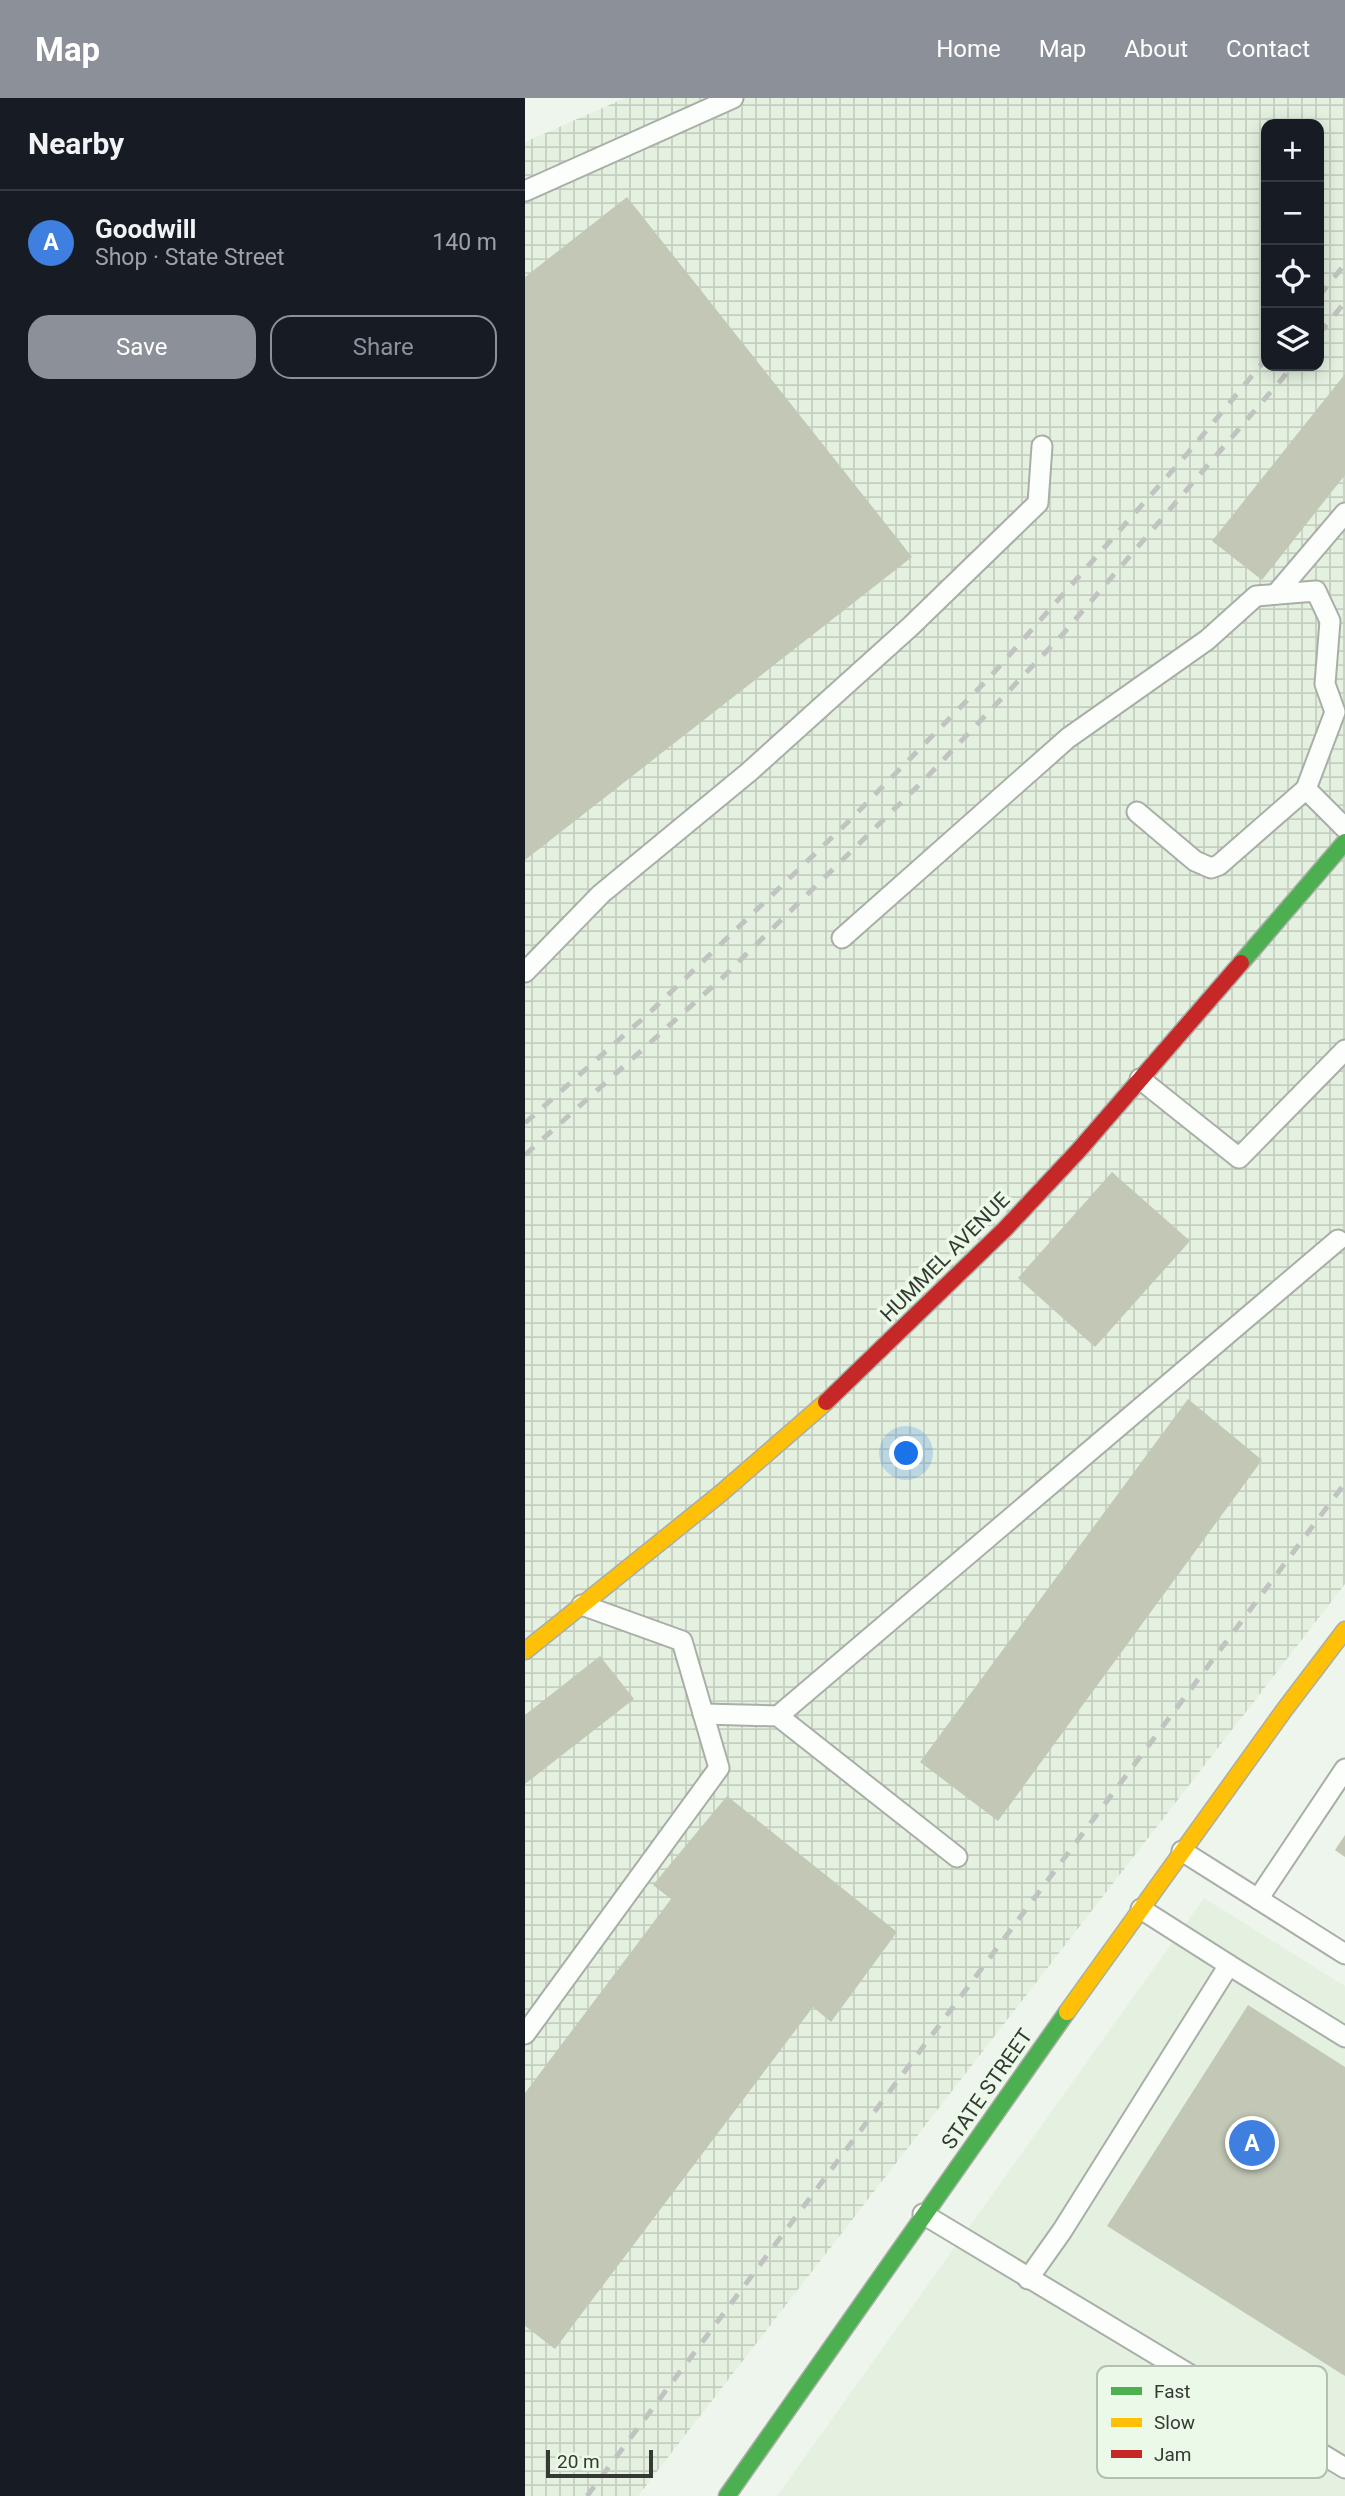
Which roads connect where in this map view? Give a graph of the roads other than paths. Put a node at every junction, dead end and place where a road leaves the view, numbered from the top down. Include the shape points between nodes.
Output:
1 (733, 98) edge
2 (525, 191) edge
3 (1042, 446) dead end
4 (1345, 513) edge
5 (1276, 594) junction
6 (1337, 621) edge
7 (1305, 789) junction
8 (1137, 812) dead end
9 (1345, 828) edge
10 (1345, 842) edge
11 (842, 938) dead end
12 (525, 972) edge
13 (1345, 1050) edge
14 (1140, 1079) junction
15 (1338, 1240) dead end
16 (582, 1605) junction
17 (1345, 1630) edge
18 (525, 1651) edge
19 (703, 1714) junction
20 (778, 1716) junction
21 (1345, 1769) edge
22 (1182, 1851) junction
23 (957, 1857) dead end
24 (1258, 1899) junction
25 (1142, 1909) junction
26 (1345, 1954) edge
27 (1229, 1965) junction
28 (525, 2034) edge
29 (1345, 2036) edge
30 (923, 2214) junction
31 (1028, 2279) junction
32 (1178, 2366) edge
33 (1327, 2457) edge
34 (1345, 2468) edge
35 (727, 2496) edge

1 - 2 lane
3 - 12 lane via 1038,503 911,626 749,772 601,894
4 - 5 lane
5 - 6 lane via 1316,591
5 - 11 lane via 1256,596 1207,640 1068,738
6 - 7 lane via 1325,684 1335,712
7 - 8 lane via 1219,866 1211,868 1195,861
7 - 9 lane
10 - 14 main road, HUMMEL AVENUE
13 - 14 lane via 1239,1158
14 - 16 main road, HUMMEL AVENUE via 1006,1229 821,1407
15 - 20 lane
16 - 18 main road, HUMMEL AVENUE
16 - 19 lane via 682,1641
17 - 22 main road, STATE STREET
19 - 20 lane
19 - 28 lane via 719,1768
20 - 23 lane
21 - 24 lane
22 - 24 lane
22 - 25 main road, STATE STREET
24 - 26 lane
25 - 27 lane
25 - 30 main road, STATE STREET
27 - 29 lane
27 - 31 lane
30 - 31 lane
30 - 35 main road, STATE STREET
31 - 32 lane
33 - 34 lane

